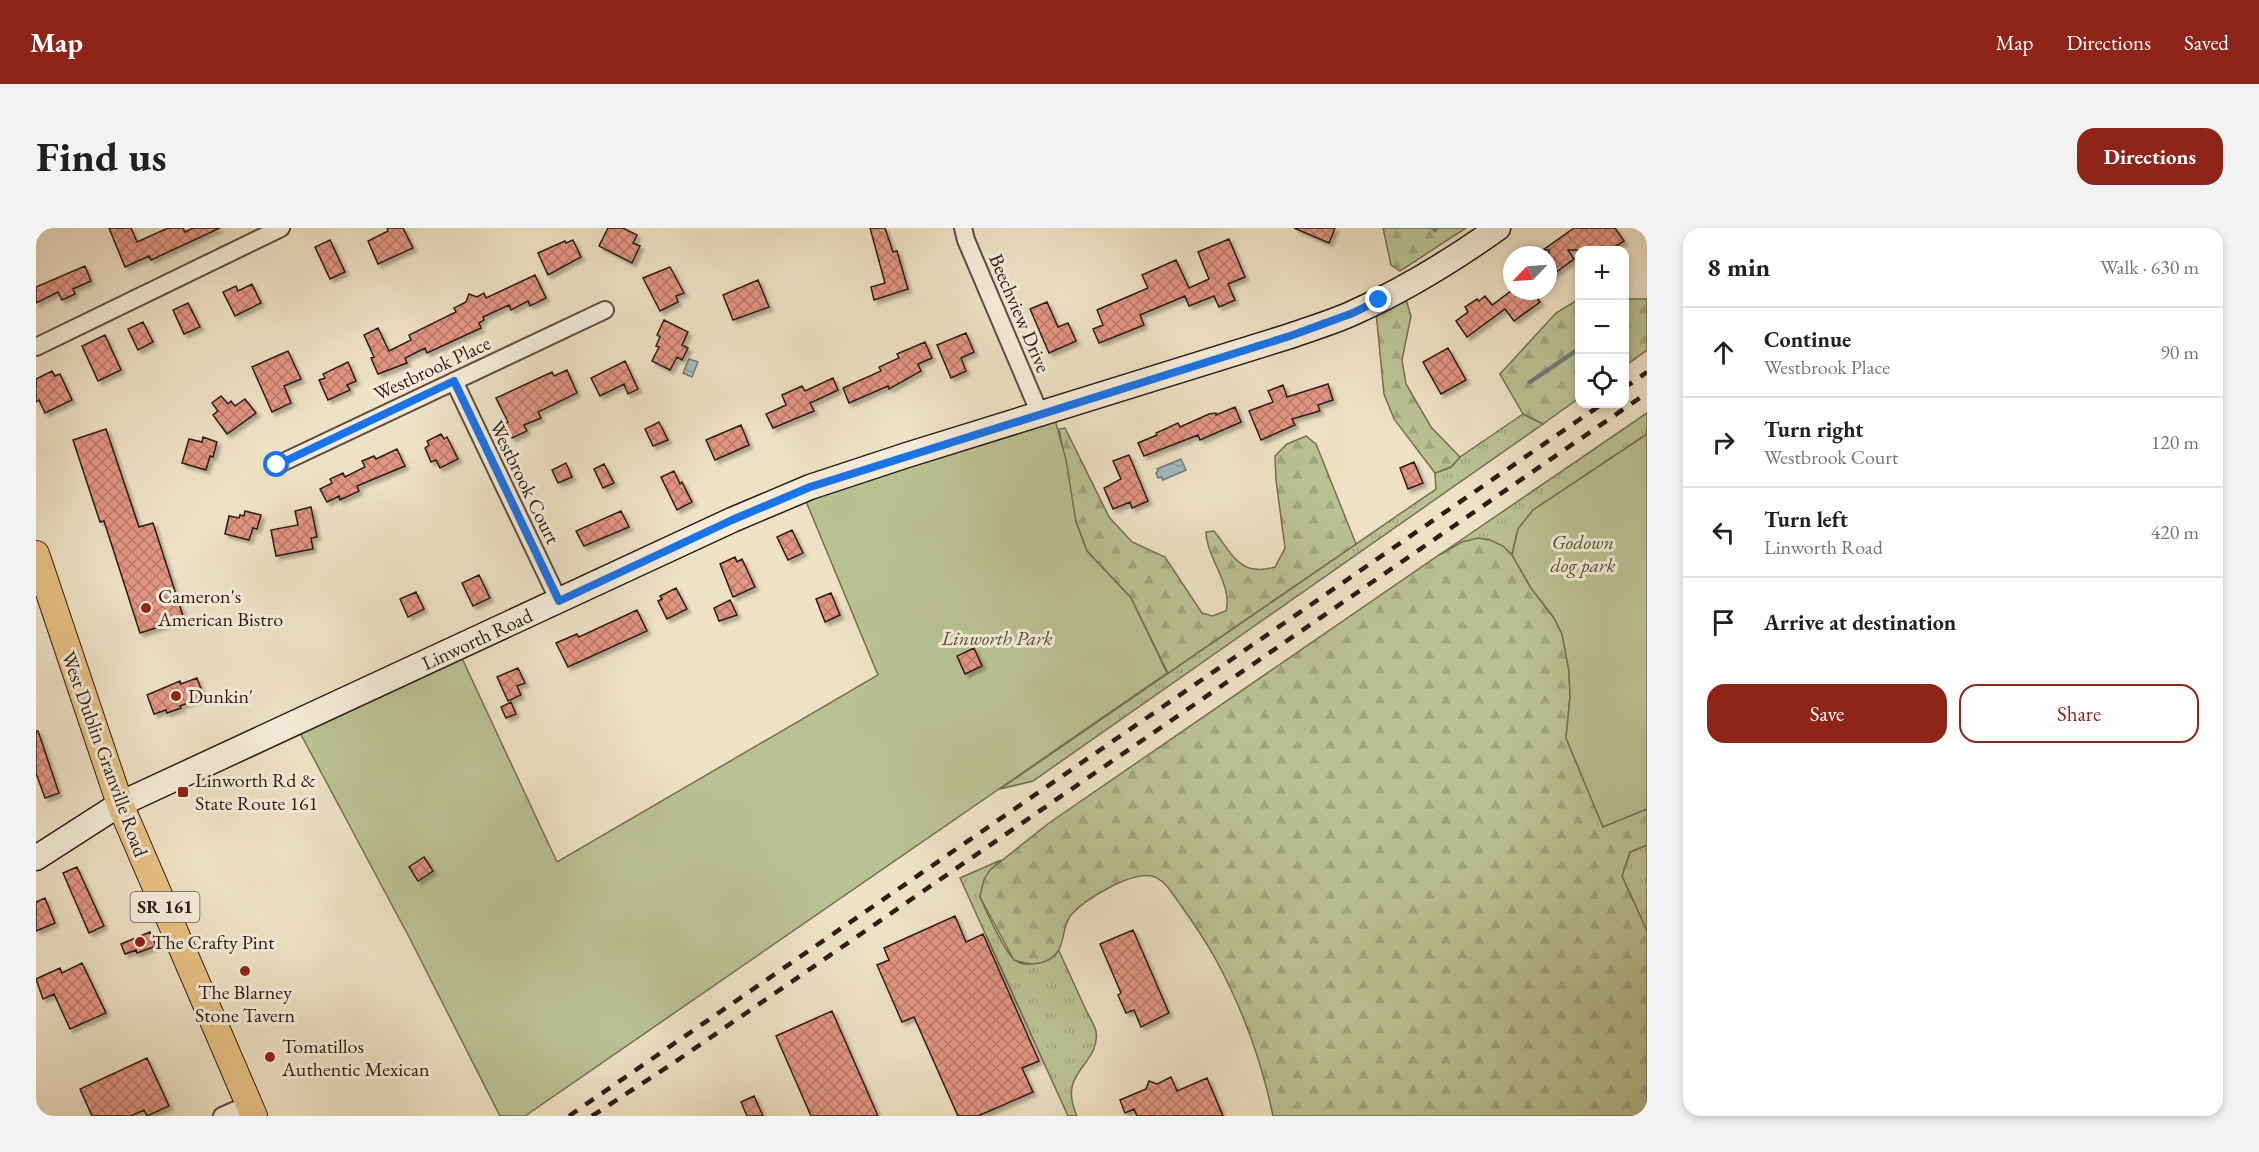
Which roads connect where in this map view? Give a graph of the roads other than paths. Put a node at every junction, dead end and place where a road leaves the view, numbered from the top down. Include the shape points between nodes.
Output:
1 (281, 228) edge
2 (963, 228) edge
3 (1498, 228) edge
4 (605, 310) dead end
5 (36, 347) edge
6 (454, 381) junction
7 (1040, 414) junction
8 (277, 465) dead end
9 (36, 554) edge
10 (559, 601) junction
11 (120, 804) junction
12 (36, 858) edge
13 (251, 1110) edge
14 (222, 1116) edge

1 - 5 street
2 - 7 street, Beechview Drive
3 - 7 main road, Linworth Road via 1459,255 1353,313
4 - 6 street, Westbrook Place
6 - 8 street, Westbrook Place
6 - 10 street, Westbrook Court
7 - 10 main road, Linworth Road via 801,490
9 - 11 main road, West Dublin Granville Road / SR 161
10 - 11 main road, Linworth Road
11 - 12 main road, Linworth Road
11 - 13 main road, West Dublin Granville Road / SR 161
13 - 14 street

